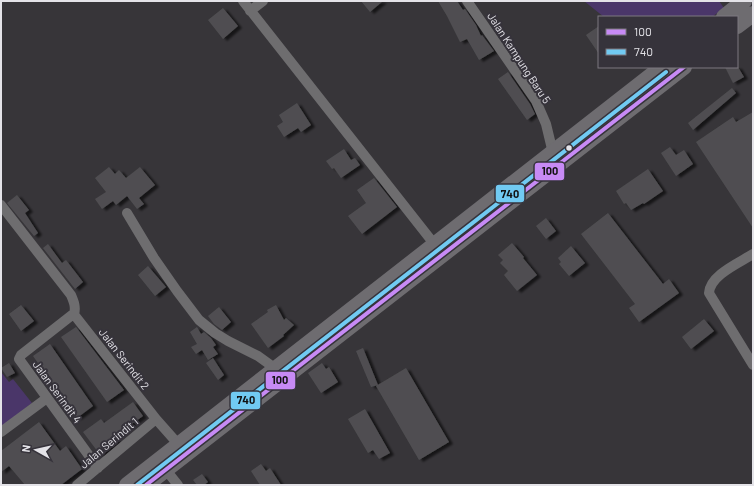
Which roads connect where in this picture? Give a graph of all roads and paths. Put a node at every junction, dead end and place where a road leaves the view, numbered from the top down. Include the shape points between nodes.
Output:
1 (243, 1) edge
2 (263, 1) edge
3 (467, 1) edge
4 (744, 1) edge
5 (250, 11) junction
6 (753, 14) edge
7 (725, 16) edge
8 (738, 25) edge
9 (661, 68) edge
10 (683, 68) edge
11 (553, 153) junction
12 (1, 205) edge
13 (127, 213) dead end
14 (436, 245) junction
15 (753, 254) edge
16 (74, 315) junction
17 (753, 365) edge
18 (276, 369) junction
19 (47, 398) junction
20 (156, 419) junction
21 (1, 432) edge
22 (178, 445) junction
23 (98, 468) junction
24 (166, 470) junction
25 (77, 485) edge
26 (127, 485) edge
27 (146, 485) edge
28 (178, 485) edge

1 - 5 street
2 - 5 street
3 - 11 street, Jalan Kampung Baru 5 via 536,101 546,124
4 - 7 highway
5 - 14 street
6 - 8 highway
9 - 11 highway
10 - 24 highway
11 - 14 highway
12 - 16 street via 71,295 74,301
13 - 18 street via 176,291 199,320 228,341 258,356
14 - 18 highway
15 - 17 street via 718,276 710,285 709,293
16 - 19 street, Jalan Serindit 4 via 69,316 19,359
16 - 20 street, Jalan Serindit 2
18 - 22 highway
19 - 21 street
19 - 23 street, Jalan Serindit 4
20 - 22 street, Jalan Serindit 2
20 - 23 street, Jalan Serindit 1
22 - 26 highway
23 - 25 street, Jalan Serindit 1
24 - 27 highway
24 - 28 street

